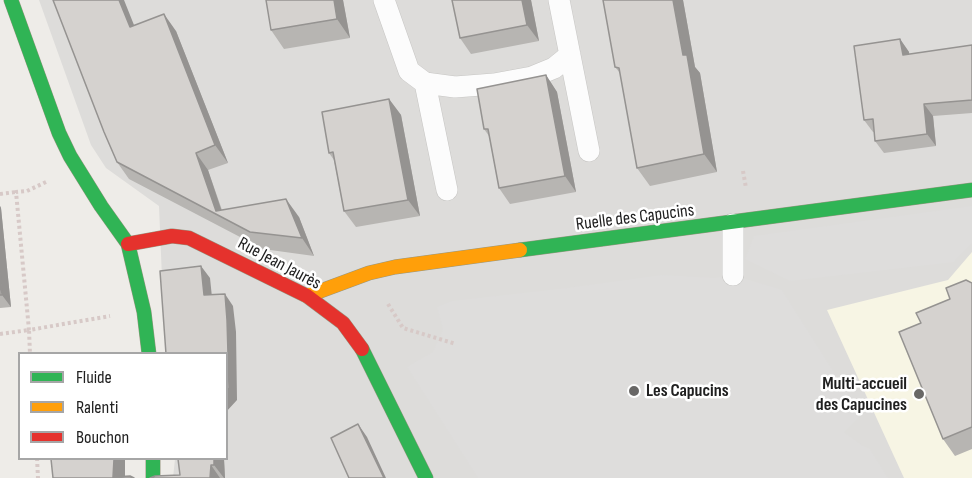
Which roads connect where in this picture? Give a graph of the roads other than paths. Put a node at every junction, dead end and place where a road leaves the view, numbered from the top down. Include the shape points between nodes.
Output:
1 (11, 0) edge
2 (384, 0) edge
3 (559, 0) edge
4 (570, 55) junction
5 (425, 83) junction
6 (589, 151) dead end
7 (447, 190) dead end
8 (972, 190) edge
9 (733, 224) junction
10 (128, 244) junction
11 (733, 275) dead end
12 (307, 296) junction
13 (149, 352) edge
14 (153, 460) edge
15 (153, 478) edge
16 (426, 478) edge

1 - 10 street via 70,156
2 - 5 lane via 409,71
3 - 4 lane
4 - 5 lane via 554,68 532,77 455,87
4 - 6 lane
5 - 7 lane
8 - 9 street, Ruelle des Capucins
9 - 11 lane
9 - 12 street, Ruelle des Capucins via 395,267
10 - 12 street, Rue Jean Jaurès via 172,236 189,238
10 - 13 street
12 - 16 street, Rue Jean Jaurès via 343,323 362,347
14 - 15 street

